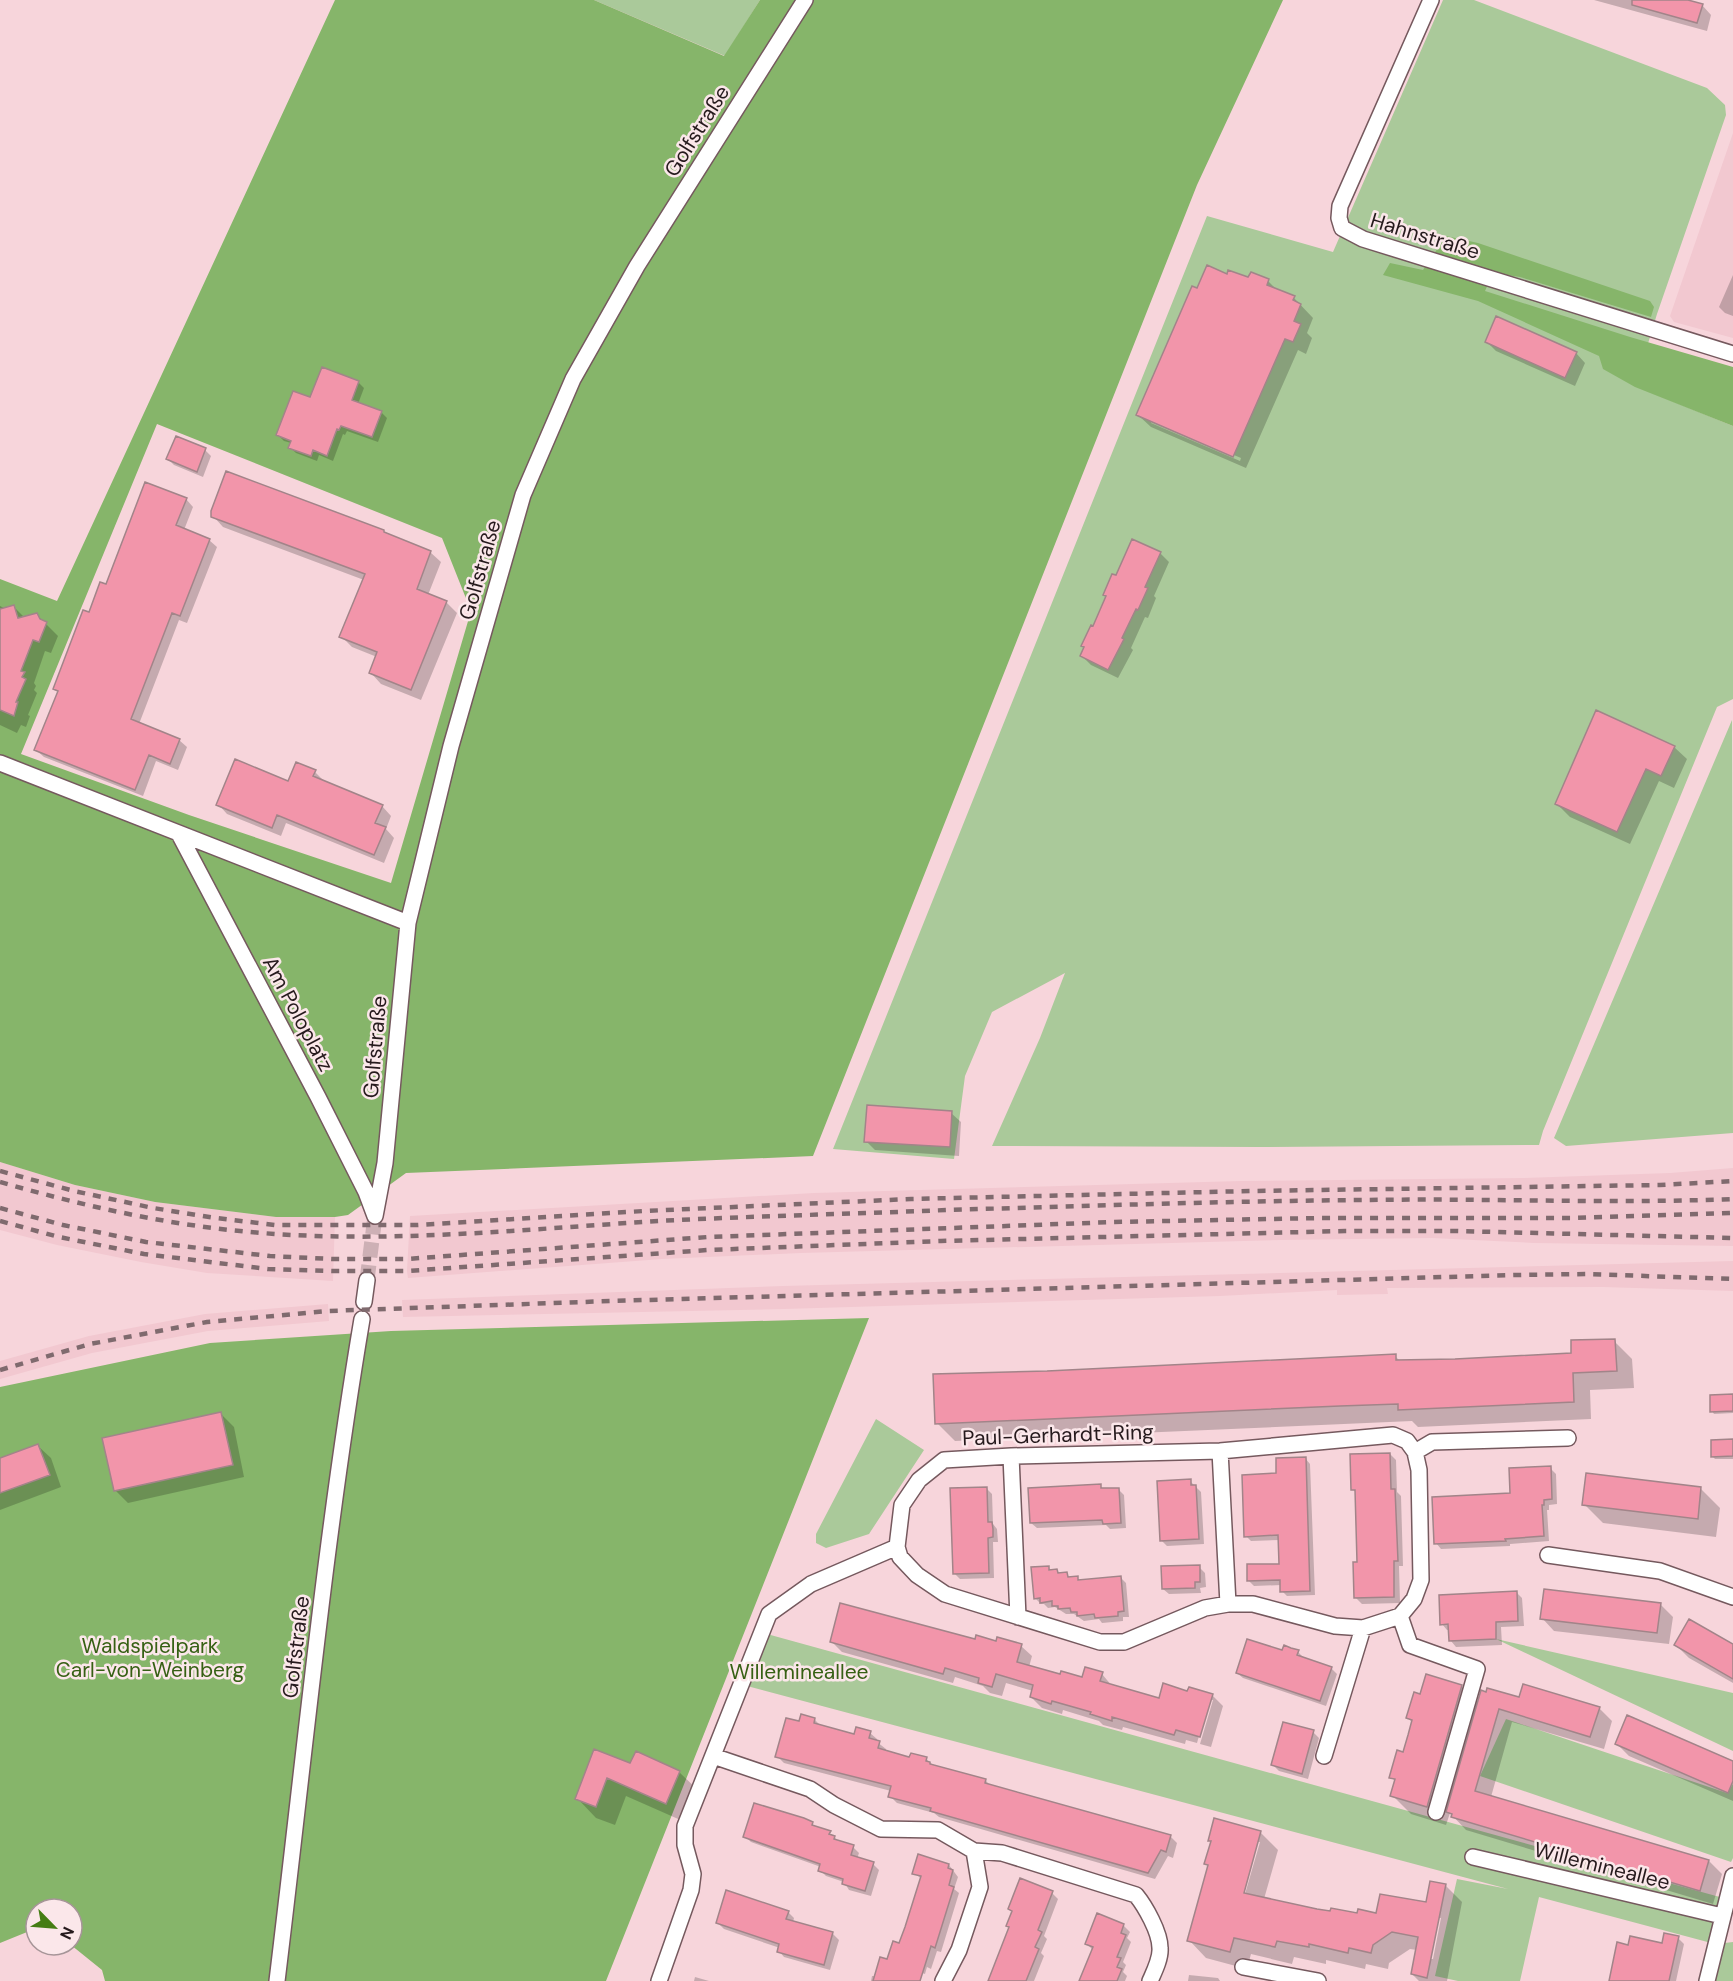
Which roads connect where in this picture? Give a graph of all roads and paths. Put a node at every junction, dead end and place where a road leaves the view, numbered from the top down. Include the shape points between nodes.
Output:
1 (805, 0) edge
2 (1431, 0) edge
3 (1733, 354) edge
4 (0, 763) edge
5 (179, 834) junction
6 (408, 923) junction
7 (375, 1216) joint
8 (367, 1280) tunnel mouth
9 (364, 1302) dead end
10 (362, 1319) dead end
11 (1568, 1438) dead end
12 (1220, 1451) junction
13 (1415, 1452) junction
14 (1011, 1456) junction
15 (897, 1547) junction
16 (1548, 1555) dead end
17 (1733, 1597) edge
18 (1228, 1604) junction
19 (1400, 1616) junction
20 (1018, 1617) junction
21 (1363, 1628) junction
22 (713, 1756) junction
23 (1324, 1756) dead end
24 (1436, 1812) dead end
25 (974, 1851) junction
26 (1473, 1857) dead end
27 (1733, 1876) edge
28 (1722, 1916) junction
29 (1243, 1967) dead end
30 (277, 1981) edge
31 (659, 1981) edge
32 (943, 1981) edge
33 (1150, 1981) edge
34 (1318, 1981) edge
35 (1707, 1981) edge

1 - 6 street, Golfstraße via 637,266 573,379 524,495 451,746
2 - 3 street, Hahnstraße via 1340,206 1342,228 1363,239
4 - 5 street
5 - 6 street
5 - 7 street, Am Poloplatz via 323,1107
6 - 7 street, Golfstraße via 385,1163
8 - 9 street
10 - 30 street, Golfstraße via 312,1683
11 - 13 street via 1432,1442
12 - 13 street, Paul-Gerhardt-Ring via 1393,1435 1407,1441
12 - 14 street, Paul-Gerhardt-Ring
12 - 18 street
13 - 19 street via 1419,1470 1421,1581 1414,1599
14 - 15 street, Paul-Gerhardt-Ring via 944,1460 919,1480 902,1505
14 - 20 street
15 - 20 street via 900,1557 917,1575 945,1594
15 - 22 street via 811,1584 769,1614
16 - 17 street via 1660,1571
18 - 20 street via 1205,1608 1124,1642 1100,1642
18 - 21 street via 1253,1604 1335,1626
19 - 21 street
19 - 24 street via 1410,1645 1478,1670
21 - 23 street
22 - 25 street via 810,1789 881,1829 938,1830
22 - 31 street via 685,1826 685,1845 693,1874 691,1890
25 - 32 street via 980,1887 959,1950
25 - 33 street via 1002,1853 1136,1894 1145,1906 1161,1948
26 - 28 street, Willemineallee
27 - 28 street
28 - 35 street
29 - 34 street

